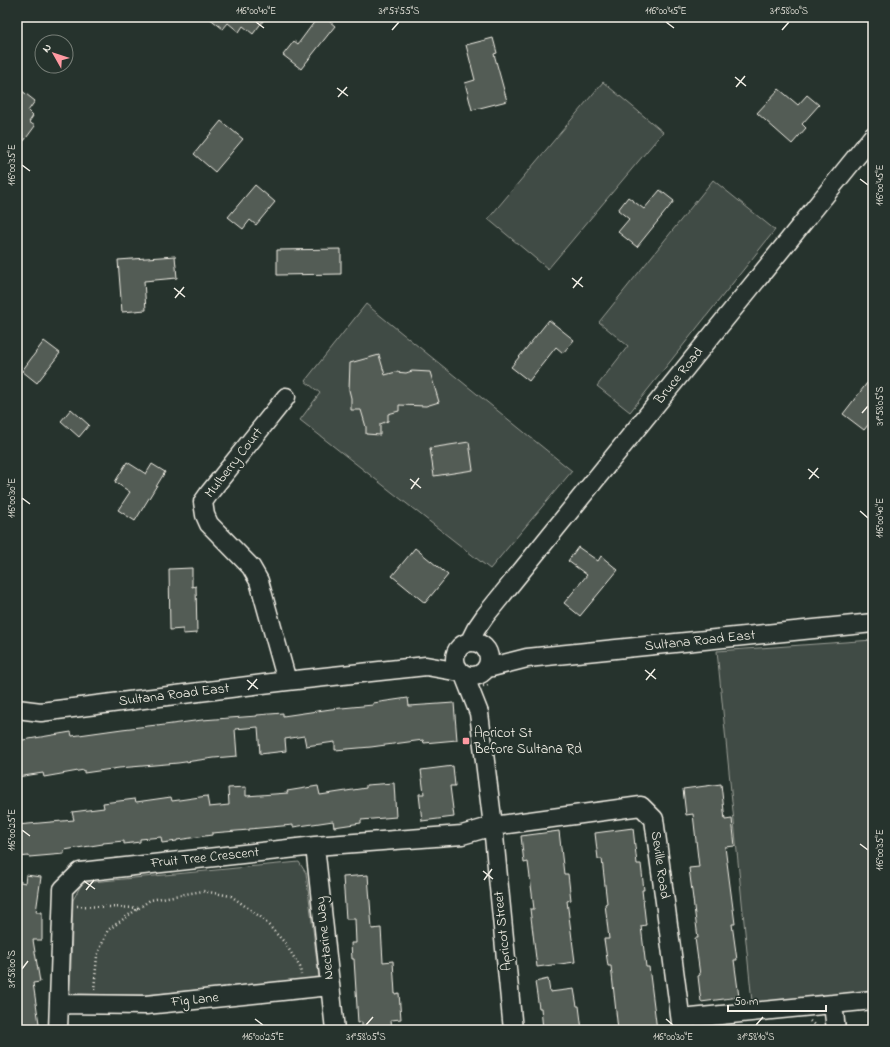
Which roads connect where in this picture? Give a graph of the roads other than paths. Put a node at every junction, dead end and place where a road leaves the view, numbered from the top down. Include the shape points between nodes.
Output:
1 (873, 136) edge
2 (286, 397) dead end
3 (873, 623) edge
4 (479, 655) junction
5 (426, 666) junction
6 (462, 673) junction
7 (287, 681) junction
8 (17, 709) edge
9 (479, 713) junction
10 (493, 826) junction
11 (315, 846) junction
12 (330, 986) junction
13 (873, 1000) edge
14 (59, 1004) junction
15 (834, 1004) junction
16 (681, 1025) edge
17 (58, 1030) edge
18 (335, 1030) edge
19 (513, 1030) edge
20 (836, 1030) edge

1 - 4 street, Bruce Road via 485,616 476,629
2 - 7 street, Mulberry Court via 204,502 209,524 251,567 259,581
3 - 4 street, Sultana Road East via 528,658
4 - 5 street, Sultana Road East
4 - 6 street, Sultana Road East via 477,676
4 - 6 street, Apricot Street via 455,660 457,668
4 - 9 street, Apricot Street
5 - 6 street, Sultana Road East
5 - 7 street, Sultana Road East
6 - 9 street, Apricot Street
7 - 8 street, Sultana Road East via 41,712
9 - 10 street, Apricot Street
10 - 11 street, Fruit Tree Crescent via 462,835
10 - 16 street, Seville Road via 641,806 654,819
10 - 19 street, Apricot Street
11 - 12 street, Nectarine Way
11 - 14 street, Fruit Tree Crescent via 80,872 63,889
12 - 14 street, Fig Lane via 146,1005
12 - 18 street, Nectarine Way
13 - 15 street
14 - 17 street, Fruit Tree Crescent
15 - 16 street
15 - 20 street

